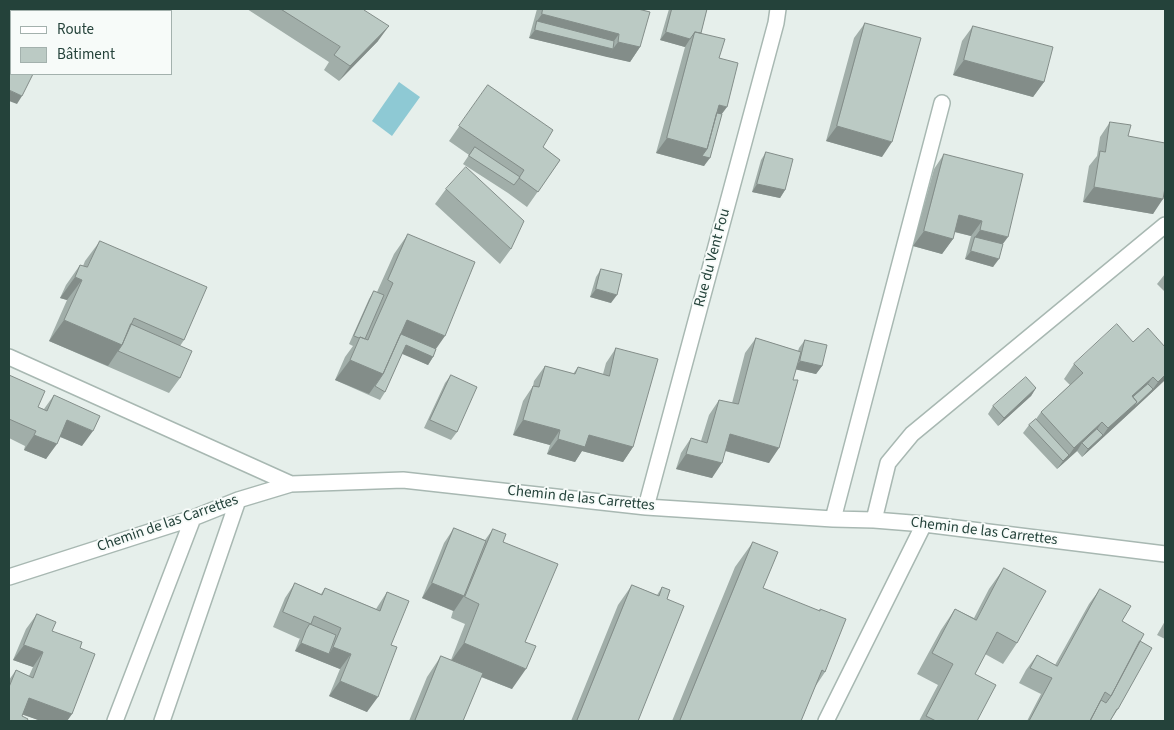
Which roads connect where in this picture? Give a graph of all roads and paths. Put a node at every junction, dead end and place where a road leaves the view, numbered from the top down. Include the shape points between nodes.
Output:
1 (778, 9) edge
2 (942, 103) dead end
3 (1165, 225) edge
4 (9, 357) edge
5 (291, 484) junction
6 (238, 500) junction
7 (646, 507) junction
8 (193, 518) junction
9 (833, 519) junction
10 (874, 520) junction
11 (924, 524) junction
12 (1165, 554) edge
13 (9, 577) edge
14 (115, 721) edge
15 (162, 721) edge
16 (826, 721) edge

1 - 7 street, Rue du Vent Fou
2 - 9 street
3 - 10 street via 912,434 888,463
4 - 5 street
5 - 6 street, Chemin de las Carrettes
5 - 7 street, Chemin de las Carrettes via 403,480
6 - 8 street, Chemin de las Carrettes
6 - 15 street
7 - 9 street, Chemin de las Carrettes
8 - 13 street, Chemin de las Carrettes
8 - 14 street
9 - 10 street, Chemin de las Carrettes
10 - 11 street, Chemin de las Carrettes
11 - 12 street, Chemin de las Carrettes
11 - 16 street

